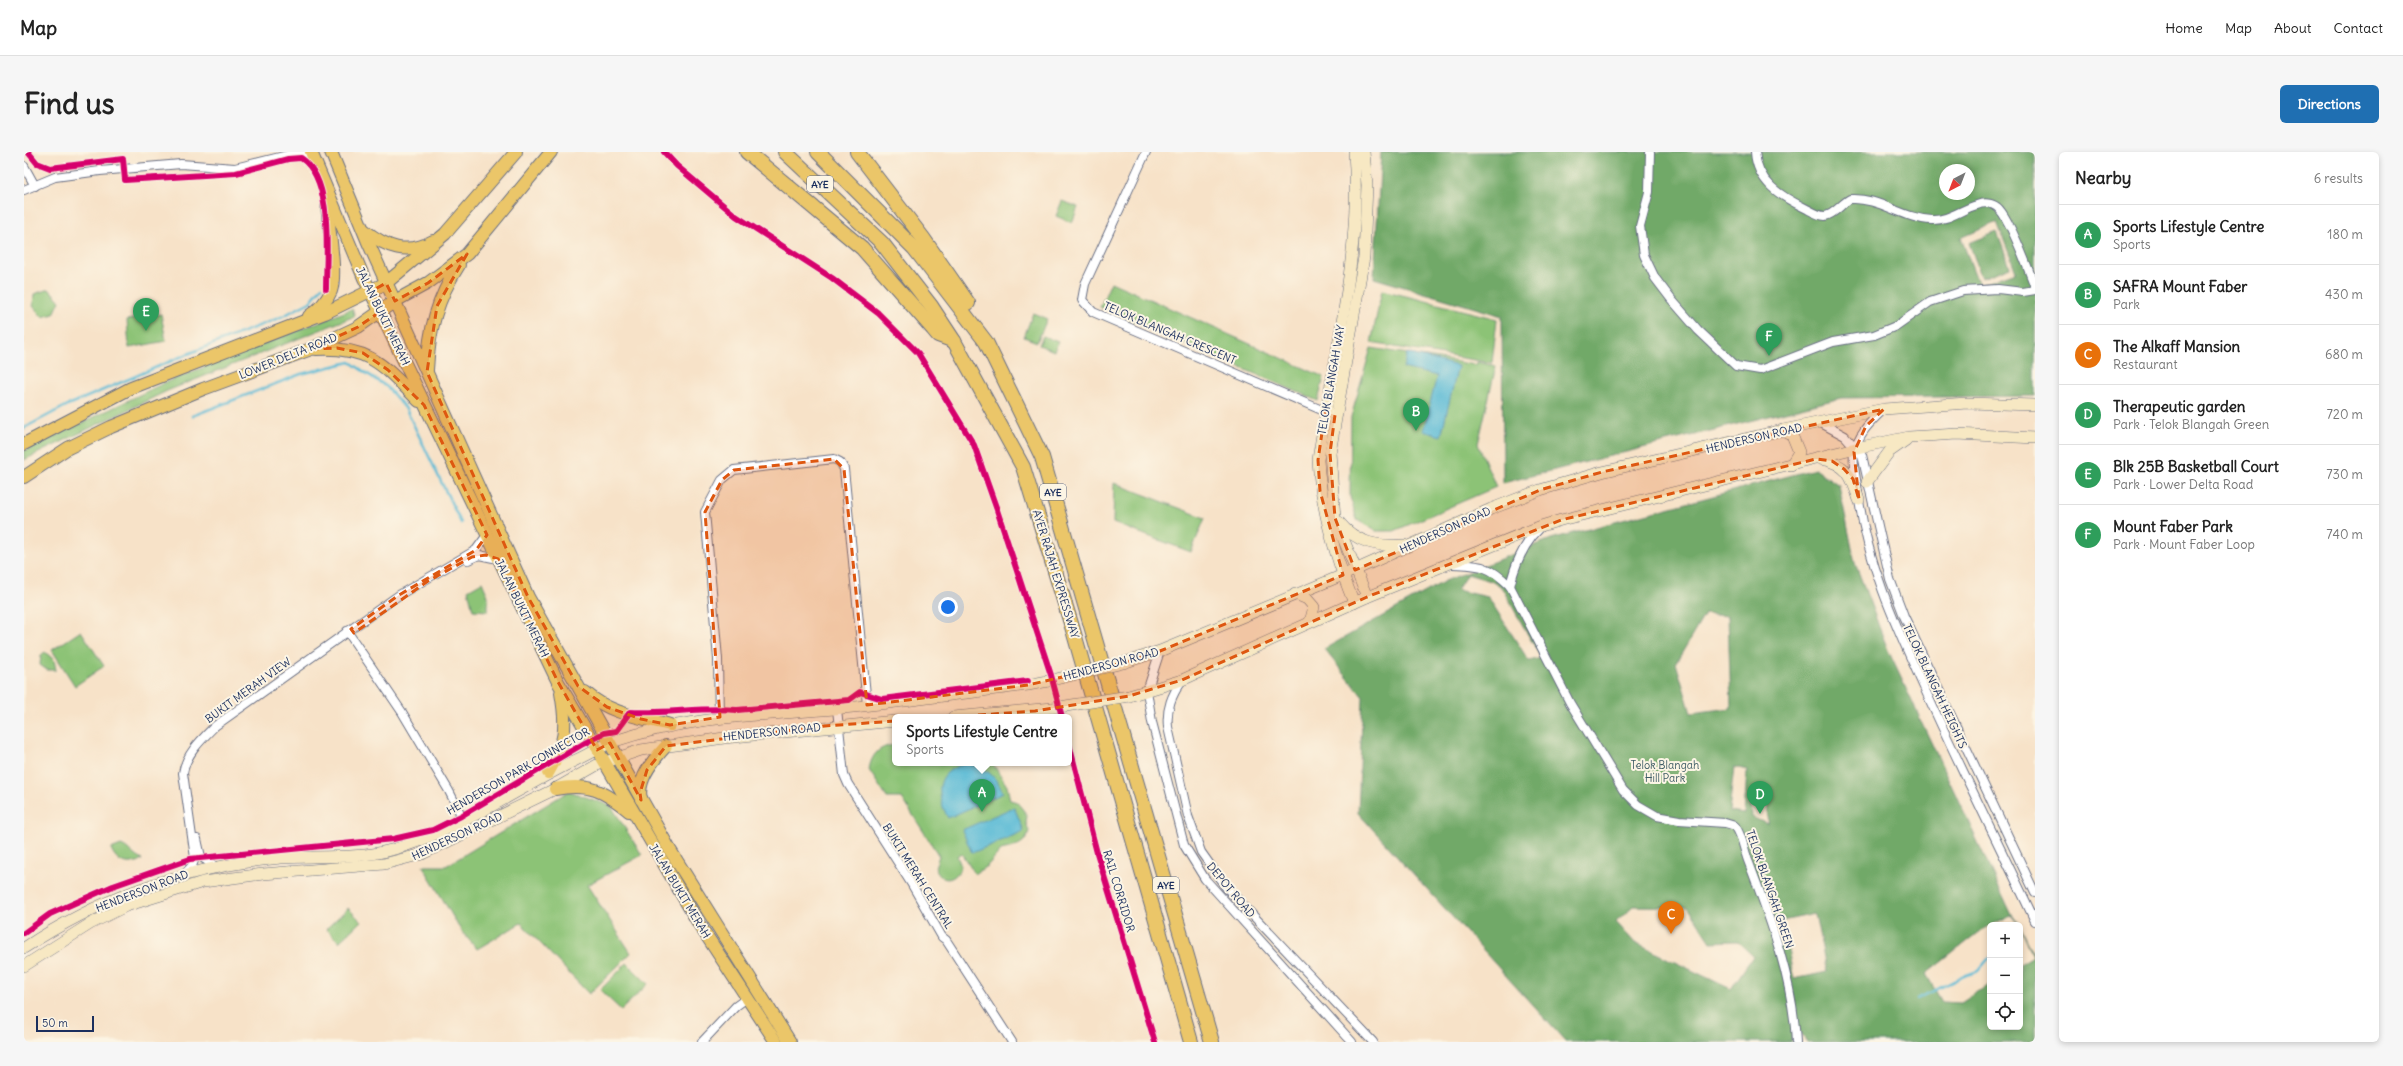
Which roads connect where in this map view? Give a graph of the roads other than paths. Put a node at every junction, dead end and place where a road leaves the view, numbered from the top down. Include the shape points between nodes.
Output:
1 (285, 152) edge
2 (331, 152) edge
3 (516, 152) edge
4 (551, 152) edge
5 (747, 152) edge
6 (785, 152) edge
7 (818, 152) edge
8 (857, 152) edge
9 (1146, 152) edge
10 (1354, 152) edge
11 (1364, 152) edge
12 (1650, 152) edge
13 (1755, 152) edge
14 (312, 153) edge
15 (24, 166) edge
16 (34, 184) junction
17 (24, 185) edge
18 (24, 190) edge
19 (327, 190) junction
20 (363, 229) junction
21 (445, 234) junction
22 (467, 254) junction
23 (386, 282) junction
24 (2035, 287) edge
25 (2035, 290) edge
26 (370, 292) junction
27 (395, 301) junction
28 (380, 311) junction
29 (301, 321) junction
30 (954, 341) junction
31 (986, 342) junction
32 (311, 349) junction
33 (427, 372) junction
34 (2035, 404) edge
35 (424, 405) junction
36 (1884, 409) junction
37 (1330, 414) junction
38 (1821, 423) junction
39 (1783, 430) junction
40 (1909, 437) junction
41 (2035, 438) edge
42 (24, 444) edge
43 (1856, 448) junction
44 (1816, 459) junction
45 (1791, 465) junction
46 (24, 477) edge
47 (1867, 482) junction
48 (1859, 500) junction
49 (1335, 518) junction
50 (1541, 526) junction
51 (487, 535) junction
52 (1412, 544) junction
53 (498, 559) junction
54 (1448, 564) junction
55 (1355, 570) junction
56 (1342, 575) junction
57 (1510, 586) junction
58 (1295, 594) junction
59 (1367, 597) junction
60 (1354, 603) junction
61 (1310, 622) junction
62 (351, 632) junction
63 (1160, 651) junction
64 (1182, 680) junction
65 (558, 682) junction
66 (578, 686) junction
67 (1147, 691) junction
68 (867, 705) junction
69 (837, 708) junction
70 (986, 714) edge
71 (719, 718) junction
72 (892, 721) edge
73 (670, 725) junction
74 (838, 726) junction
75 (610, 743) junction
76 (666, 746) junction
77 (597, 750) junction
78 (618, 757) junction
79 (604, 762) junction
80 (548, 773) junction
81 (555, 789) junction
82 (642, 800) junction
83 (472, 815) junction
84 (635, 815) junction
85 (458, 822) junction
86 (215, 866) junction
87 (184, 874) junction
88 (2035, 893) edge
89 (2035, 921) edge
90 (942, 940) junction
91 (24, 948) edge
92 (24, 966) edge
93 (747, 998) junction
94 (1796, 1027) junction
95 (702, 1042) edge
96 (776, 1042) edge
97 (790, 1042) edge
98 (1007, 1042) edge
99 (1012, 1042) edge
100 (1191, 1042) edge
101 (1212, 1042) edge
102 (1352, 1042) edge
103 (1373, 1042) edge
104 (1796, 1042) edge
105 (1803, 1042) edge

1 - 16 street via 234,164 182,160 54,172
2 - 20 main road, JALAN BUKIT MERAH
3 - 21 main road
4 - 22 main road, LOWER DELTA ROAD
5 - 30 highway via 862,248 933,330
6 - 30 highway, AYER RAJAH EXPRESSWAY / AYE via 882,243 931,306
7 - 31 highway, AYER RAJAH EXPRESSWAY / AYE via 914,248
8 - 31 highway via 923,238 967,302
9 - 37 street, TELOK BLANGAH CRESCENT via 1085,284 1082,300 1093,312
10 - 37 main road, TELOK BLANGAH WAY via 1356,185 1353,256
11 - 37 main road, TELOK BLANGAH WAY via 1367,185 1364,257 1354,327
12 - 25 street via 1650,192 1640,226 1644,255 1655,278 1671,299 1698,330 1736,366 1760,370 1833,342 1874,334 1896,326 1930,302 1963,290
13 - 24 street via 1756,165 1771,188 1790,201 1821,216 1830,214 1850,199 1876,202 1918,218 1932,220 1945,219 1977,205 1991,204 2002,212
14 - 16 street via 296,153 234,168 181,164 100,171 56,177
14 - 19 main road, JALAN BUKIT MERAH
15 - 16 street
16 - 17 street
16 - 18 street
19 - 26 main road, JALAN BUKIT MERAH
19 - 29 main road via 331,289 322,305
20 - 21 main road via 383,244 401,249 430,243
20 - 23 main road, JALAN BUKIT MERAH
21 - 23 main road
22 - 27 main road, LOWER DELTA ROAD via 428,283
22 - 33 main road via 446,285 437,306 428,348
23 - 26 main road
23 - 27 main road, JALAN BUKIT MERAH
26 - 28 main road, JALAN BUKIT MERAH
26 - 29 main road
27 - 28 main road, LOWER DELTA ROAD
27 - 33 main road, JALAN BUKIT MERAH
28 - 32 main road, LOWER DELTA ROAD via 358,327
28 - 35 main road, JALAN BUKIT MERAH
29 - 42 main road via 131,388
30 - 100 highway, AYER RAJAH EXPRESSWAY / AYE via 1023,467 1073,630
31 - 101 highway, AYER RAJAH EXPRESSWAY / AYE via 1042,457
32 - 35 main road via 337,348 363,353 388,370
32 - 46 main road, LOWER DELTA ROAD via 110,427 68,448
33 - 66 main road, JALAN BUKIT MERAH via 528,597
34 - 36 main road, HENDERSON ROAD via 1967,403
35 - 51 main road, JALAN BUKIT MERAH
36 - 38 main road, HENDERSON ROAD
36 - 43 street, TELOK BLANGAH HEIGHTS via 1866,426
37 - 49 main road, TELOK BLANGAH WAY
37 - 56 main road, TELOK BLANGAH WAY via 1318,460 1320,491
38 - 39 main road, HENDERSON ROAD
38 - 43 street, TELOK BLANGAH HEIGHTS via 1834,429
39 - 45 main road via 1792,435 1799,452
39 - 52 main road, HENDERSON ROAD via 1602,472 1540,490
40 - 41 main road via 1957,434
40 - 43 main road
40 - 47 main road via 1889,452
43 - 44 main road
43 - 47 street, TELOK BLANGAH HEIGHTS via 1862,455
43 - 48 street, TELOK BLANGAH HEIGHTS via 1854,457
44 - 45 main road
44 - 48 main road via 1832,461 1844,469 1852,479
45 - 50 main road
47 - 88 street, TELOK BLANGAH HEIGHTS via 1890,579 1904,616
48 - 89 street, TELOK BLANGAH HEIGHTS via 1878,583 1892,619 1976,803
49 - 52 main road via 1353,536 1367,543 1384,546
49 - 55 main road, TELOK BLANGAH WAY
50 - 54 main road
50 - 57 street via 1529,539 1519,557
51 - 53 main road, JALAN BUKIT MERAH
51 - 62 street, BUKIT MERAH VIEW via 476,550 399,595
52 - 55 main road, HENDERSON ROAD
53 - 62 street, BUKIT MERAH VIEW via 486,556 472,557 428,581
53 - 65 main road, JALAN BUKIT MERAH
54 - 57 street, TELOK BLANGAH GREEN via 1482,566 1497,573
54 - 59 main road
55 - 56 main road, HENDERSON ROAD
55 - 59 main road, TELOK BLANGAH WAY
56 - 58 main road, HENDERSON ROAD
56 - 60 main road, TELOK BLANGAH WAY
57 - 94 street, TELOK BLANGAH GREEN via 1570,703 1623,790 1638,805 1658,816 1732,824 1738,830 1780,950
58 - 61 main road via 1307,599 1314,607
58 - 63 main road, HENDERSON ROAD
59 - 60 main road
60 - 61 main road
61 - 64 main road
62 - 83 street via 415,728 464,810
62 - 85 street via 446,786 460,813
62 - 86 street, BUKIT MERAH VIEW via 218,730 193,757 187,774 192,821 200,857
62 - 87 street, BUKIT MERAH VIEW via 215,726 192,752 183,773 194,858 192,866
63 - 67 street, DEPOT ROAD
63 - 68 main road, HENDERSON ROAD, bridge via 1123,663 1028,685
64 - 67 main road
64 - 103 street, DEPOT ROAD via 1170,702 1166,716 1188,816 1201,852 1225,886
65 - 77 main road, JALAN BUKIT MERAH
65 - 80 main road via 566,723 564,738
66 - 73 main road via 595,701 607,707 641,719
66 - 75 main road, JALAN BUKIT MERAH
67 - 70 main road, bridge via 1053,708
67 - 102 street, DEPOT ROAD via 1152,722 1184,845 1205,879
68 - 69 main road, HENDERSON ROAD
68 - 71 street, HENDERSON ROAD via 844,469 840,462 834,459 813,460 734,470 722,480 705,512 718,659
69 - 71 main road, HENDERSON ROAD
69 - 74 street, BUKIT MERAH CENTRAL
71 - 73 main road, HENDERSON ROAD
72 - 74 main road, HENDERSON ROAD
73 - 75 main road, HENDERSON ROAD
74 - 76 main road, HENDERSON ROAD
74 - 90 street, BUKIT MERAH CENTRAL via 844,775 848,784 911,883
75 - 77 main road, HENDERSON ROAD
75 - 78 main road, JALAN BUKIT MERAH
76 - 78 main road, HENDERSON ROAD
76 - 82 main road via 647,770 640,793
77 - 79 main road, JALAN BUKIT MERAH
77 - 80 main road, HENDERSON ROAD
78 - 79 main road, HENDERSON ROAD
78 - 82 main road, JALAN BUKIT MERAH
79 - 81 main road, HENDERSON ROAD
79 - 84 main road, JALAN BUKIT MERAH
80 - 83 main road, HENDERSON ROAD
81 - 84 main road via 575,785 596,789
81 - 92 main road, HENDERSON ROAD via 436,848 398,861 203,882 126,906 90,924
82 - 97 main road, JALAN BUKIT MERAH via 722,935
83 - 85 main road, HENDERSON ROAD
84 - 93 main road, JALAN BUKIT MERAH via 699,924
85 - 86 main road, HENDERSON ROAD via 435,834 389,851 280,858
86 - 87 main road, HENDERSON ROAD
87 - 91 main road, HENDERSON ROAD via 83,914 49,931
90 - 98 street, BUKIT MERAH CENTRAL
90 - 99 street, BUKIT MERAH CENTRAL via 946,940
93 - 95 street
93 - 96 main road, JALAN BUKIT MERAH
94 - 104 street, TELOK BLANGAH GREEN
94 - 105 street, TELOK BLANGAH GREEN

